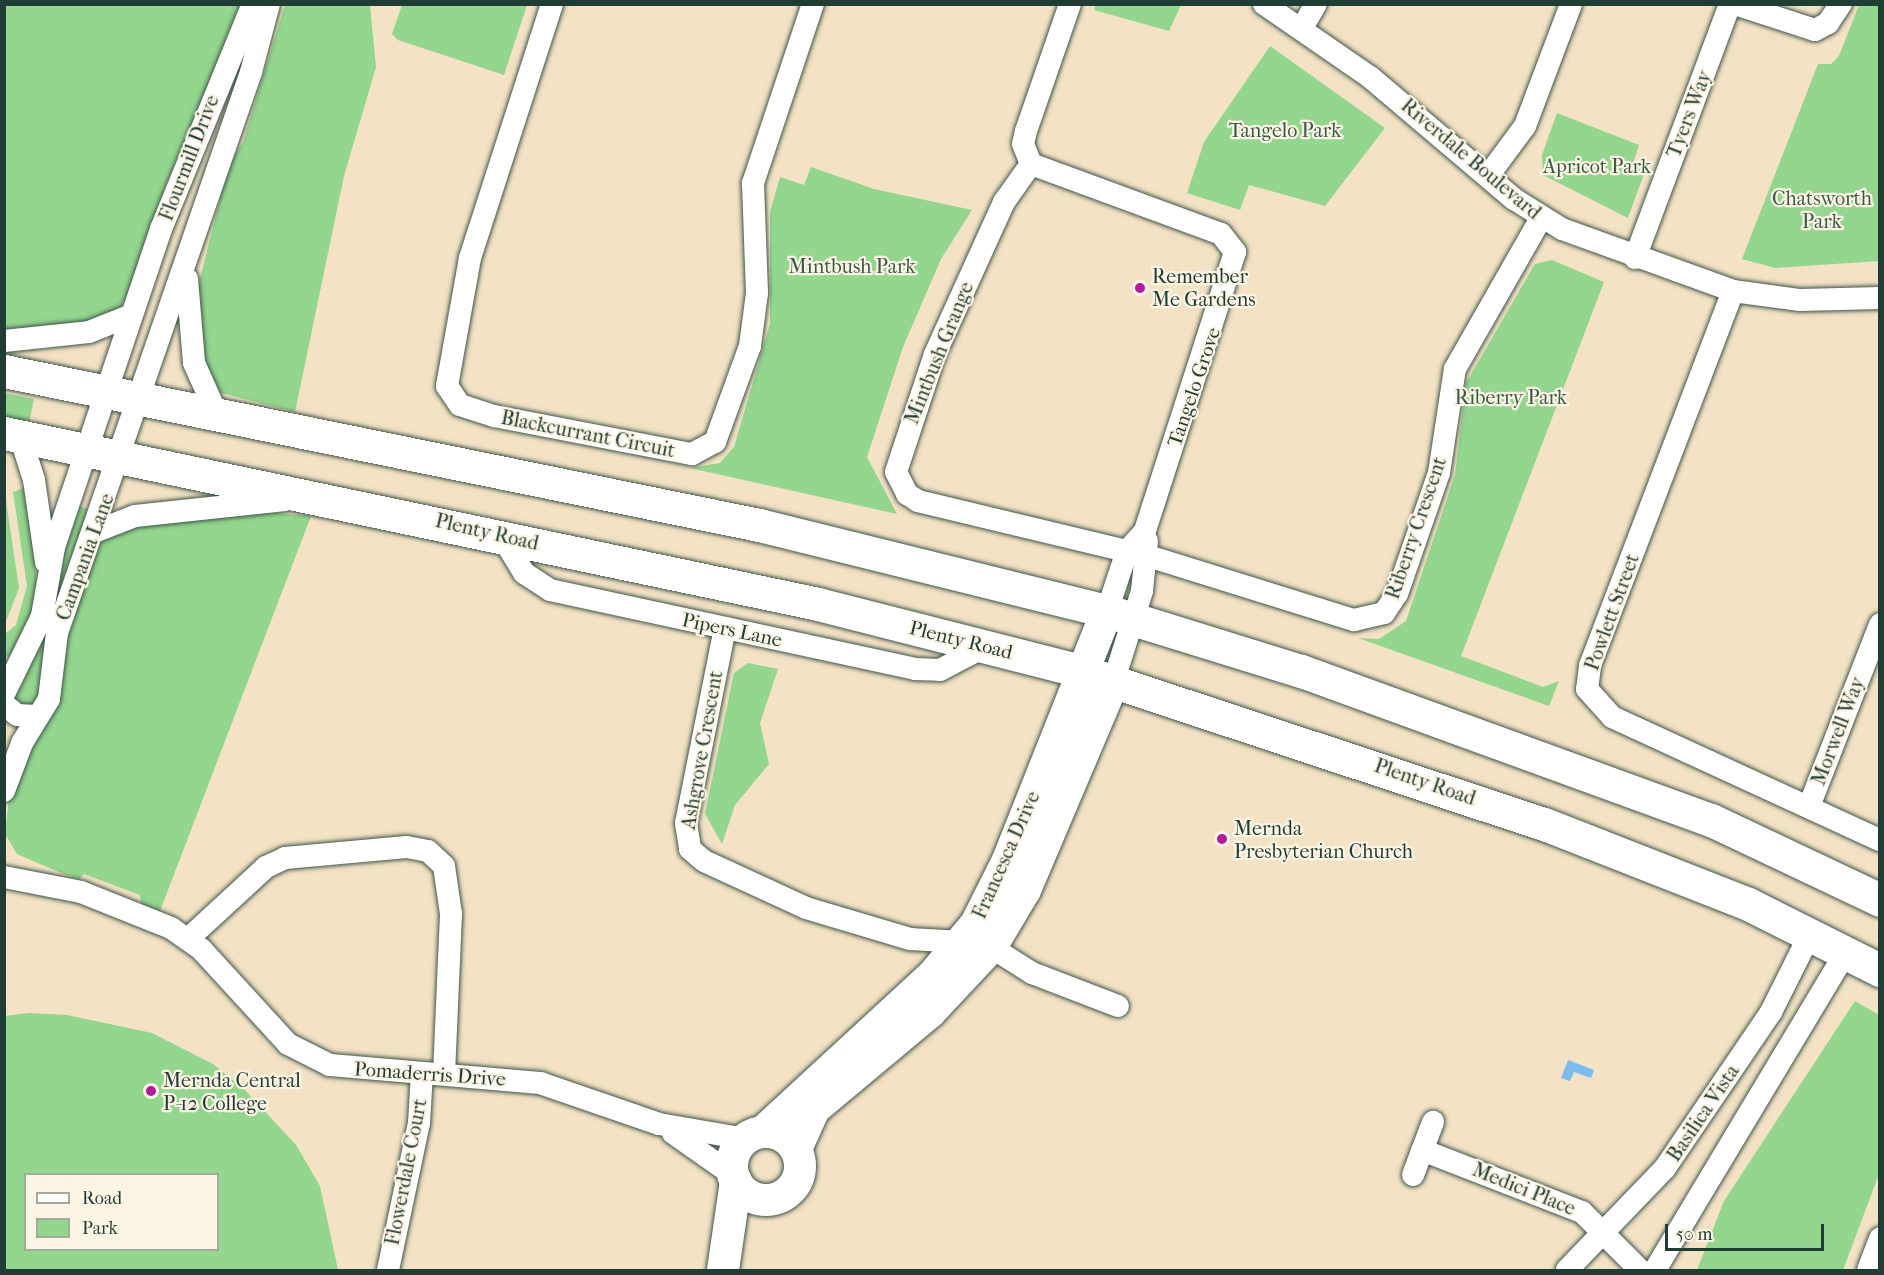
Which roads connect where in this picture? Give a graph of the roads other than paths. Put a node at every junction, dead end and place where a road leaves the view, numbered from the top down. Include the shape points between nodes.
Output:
1 (253, 4) edge
2 (269, 4) edge
3 (552, 4) edge
4 (813, 4) edge
5 (1070, 4) edge
6 (1264, 4) edge
7 (1316, 4) edge
8 (1571, 4) edge
9 (1730, 4) edge
10 (1735, 4) edge
11 (1841, 4) edge
12 (1302, 28) junction
13 (1031, 164) junction
14 (1488, 176) junction
15 (1540, 218) junction
16 (189, 253) junction
17 (1635, 258) junction
18 (1733, 291) junction
19 (1878, 297) edge
20 (132, 315) junction
21 (4, 341) edge
22 (4, 371) edge
23 (107, 391) junction
24 (141, 396) junction
25 (215, 410) junction
26 (12, 434) edge
27 (89, 448) junction
28 (122, 455) junction
29 (326, 497) junction
30 (94, 532) junction
31 (501, 535) junction
32 (1138, 554) junction
33 (49, 585) junction
34 (1121, 615) junction
35 (1880, 624) edge
36 (725, 628) junction
37 (984, 647) junction
38 (1081, 671) junction
39 (1114, 680) junction
40 (5, 704) edge
41 (36, 716) junction
42 (4, 791) edge
43 (1810, 804) junction
44 (1880, 840) edge
45 (4, 877) edge
46 (1880, 900) edge
47 (1810, 934) junction
48 (189, 938) junction
49 (910, 939) junction
50 (977, 945) junction
51 (1847, 950) junction
52 (1880, 970) edge
53 (933, 975) junction
54 (1118, 1006) dead end
55 (433, 1073) junction
56 (1433, 1122) dead end
57 (659, 1124) junction
58 (755, 1135) junction
59 (796, 1149) junction
60 (1422, 1150) junction
61 (1413, 1175) dead end
62 (735, 1178) junction
63 (770, 1200) junction
64 (1606, 1233) junction
65 (1880, 1238) edge
66 (724, 1264) edge
67 (388, 1270) edge
68 (1567, 1270) edge
69 (1640, 1270) edge
70 (1655, 1270) edge
71 (1868, 1270) edge

1 - 20 street, Flourmill Drive via 191,148
2 - 16 street, Flourmill Drive
3 - 4 street, Blackcurrant Circuit via 470,258 447,386 460,405 494,416 692,454 715,442 750,346 757,293 753,183
5 - 13 street via 1026,131 1023,144
6 - 12 street, Riverdale Boulevard
7 - 12 street
8 - 14 street via 1525,126
9 - 17 street, Tyers Way
10 - 11 street via 1815,30 1828,23
12 - 14 street, Riverdale Boulevard via 1412,109
13 - 32 street, Tangelo Grove via 1221,234 1235,252
13 - 32 street, Mintbush Grange via 1004,202 935,354 896,472 907,494 918,501
14 - 15 street, Riverdale Boulevard
15 - 17 street, Riverdale Boulevard
15 - 32 street, Riberry Crescent via 1455,369 1439,472 1397,594 1384,613 1354,620
16 - 24 street, Flourmill Drive
16 - 25 street, Flourmill Drive via 187,311 194,363
17 - 18 street, Riverdale Boulevard
18 - 19 street, Riverdale Boulevard via 1800,300
18 - 43 street, Powlett Street via 1590,666 1587,689 1599,710 1612,717
20 - 21 street via 89,332
20 - 23 street, Flourmill Drive
22 - 23 highway
23 - 24 highway
23 - 27 street, Campania Lane
24 - 25 highway
24 - 28 street, Campania Lane
25 - 34 highway via 759,525
26 - 27 highway, Plenty Road
26 - 33 street via 34,480
27 - 28 highway, Plenty Road
27 - 33 street, Campania Lane via 54,547
28 - 29 highway, Plenty Road
28 - 30 street, Campania Lane
29 - 30 street via 135,516
29 - 31 highway, Plenty Road
30 - 41 street, Campania Lane via 53,646 49,699
31 - 36 street, Pipers Lane via 524,573 550,590
31 - 37 highway, Plenty Road via 818,604
32 - 34 street, Tangelo Grove
33 - 40 street, Campania Lane via 38,627
34 - 38 street, Francesca Drive
34 - 39 street, Tangelo Grove
34 - 46 highway via 1301,671 1711,820
35 - 43 street, Morwell Way
36 - 37 street, Pipers Lane via 915,669 939,670
36 - 49 street, Ashgrove Crescent via 686,823 690,849 704,861 806,908
37 - 38 highway, Plenty Road
38 - 39 highway, Plenty Road
38 - 50 street, Francesca Drive via 995,889
39 - 47 highway, Plenty Road via 1526,817
39 - 50 street, Francesca Drive via 1025,890
40 - 41 street, Campania Lane via 17,715
41 - 42 street, Campania Lane
43 - 44 street, Powlett Street
45 - 48 street, Pomaderris Drive via 81,892
47 - 51 highway, Plenty Road
47 - 64 street, Basilica Vista via 1771,1012 1672,1158
48 - 55 street, Pomaderris Drive via 288,1044 330,1065
48 - 55 street, Flowerdale Court via 266,867 285,858 407,847 428,851 444,866 451,914
49 - 50 street, Ashgrove Crescent
49 - 53 street
50 - 53 street, Francesca Drive
50 - 54 street
50 - 59 street, Francesca Drive via 930,1012 814,1109
51 - 52 highway, Plenty Road
51 - 70 street, Basilica Vista
53 - 58 street, Francesca Drive
55 - 57 street, Pomaderris Drive via 540,1083
55 - 67 street, Flowerdale Court
56 - 60 street
57 - 58 street, Pomaderris Drive
57 - 62 street, Pomaderris Drive
58 - 59 street via 783,1136
58 - 62 street via 734,1155
59 - 63 street via 797,1181
60 - 61 street
60 - 64 street, Medici Place via 1561,1200
62 - 63 street via 750,1196
62 - 66 street
63 - 66 street
64 - 68 street, Basilica Vista
64 - 69 street, Medici Place
65 - 71 street

